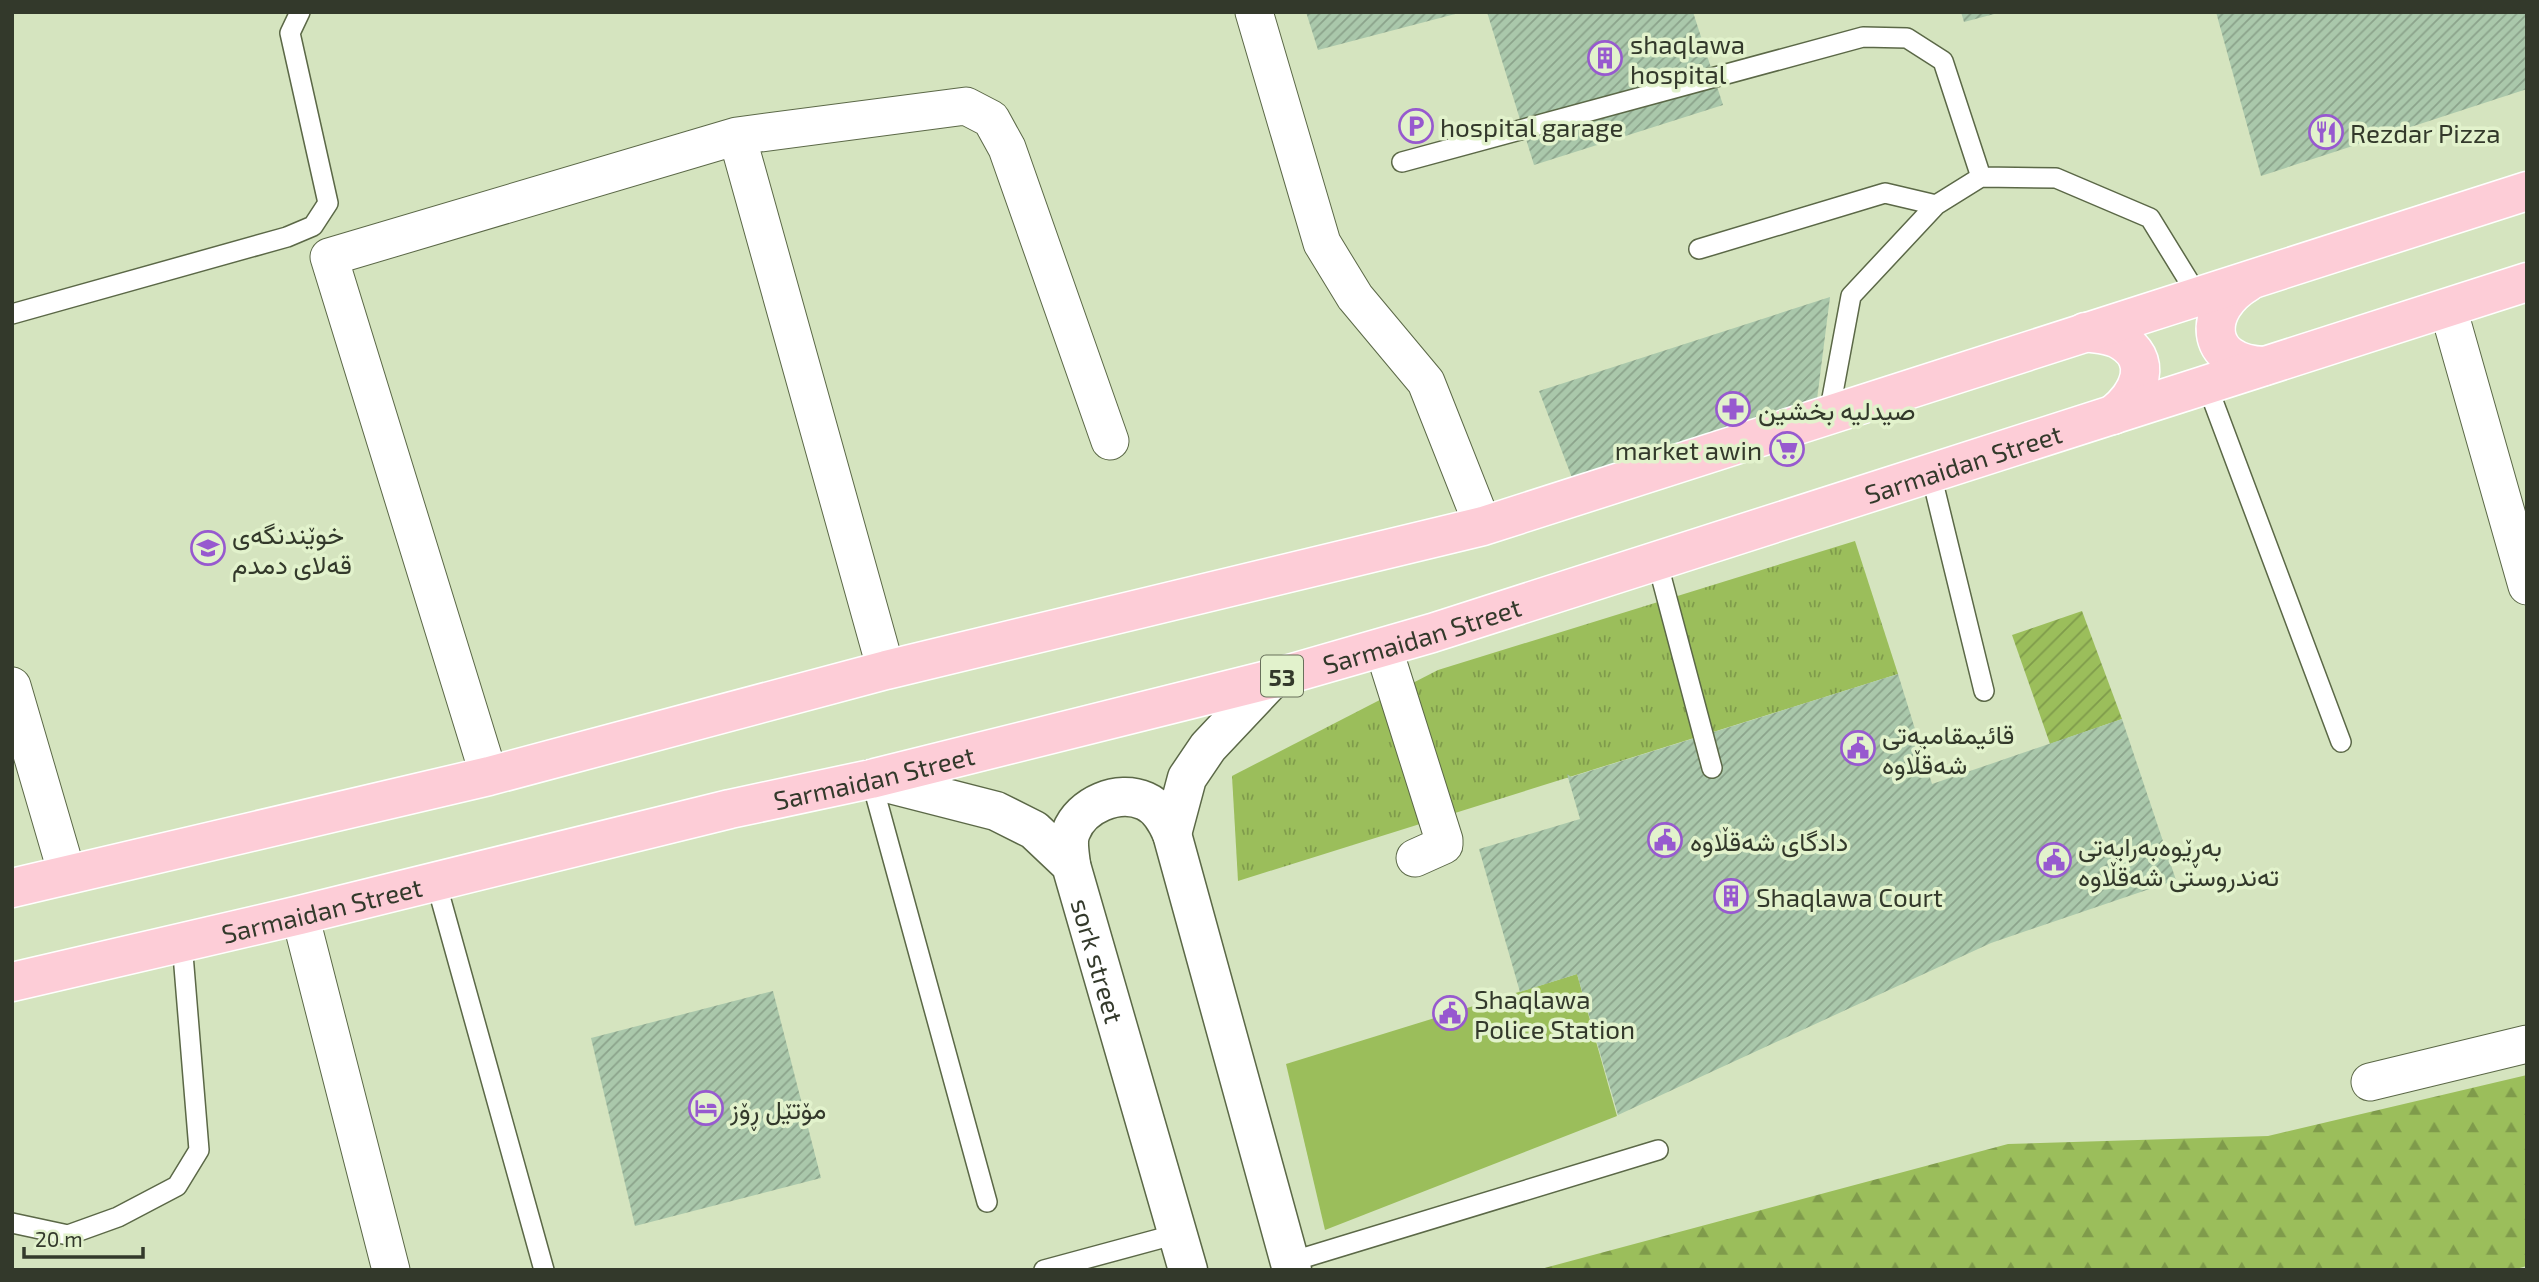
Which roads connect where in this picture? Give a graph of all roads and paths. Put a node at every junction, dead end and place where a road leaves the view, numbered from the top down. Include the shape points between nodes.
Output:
1 (300, 12) edge
2 (1254, 12) edge
3 (737, 136) junction
4 (1402, 162) dead end
5 (1981, 177) junction
6 (2527, 191) edge
7 (1936, 205) junction
8 (1699, 249) dead end
9 (2253, 279) junction
10 (2527, 282) edge
11 (2198, 296) junction
12 (2448, 308) junction
13 (12, 314) edge
14 (2085, 332) junction
15 (2264, 366) junction
16 (2207, 385) junction
17 (1829, 414) junction
18 (2113, 415) junction
19 (1110, 441) dead end
20 (1931, 474) junction
21 (1483, 526) junction
22 (1657, 561) junction
23 (2527, 586) edge
24 (1383, 648) junction
25 (886, 670) junction
26 (1272, 679) junction
27 (12, 686) edge
28 (1984, 691) dead end
29 (2341, 743) dead end
30 (1712, 768) dead end
31 (489, 776) junction
32 (872, 779) junction
33 (1172, 834) junction
34 (1415, 858) dead end
35 (1071, 865) junction
36 (67, 874) junction
37 (436, 881) junction
38 (12, 888) edge
39 (300, 915) junction
40 (182, 942) junction
41 (12, 982) edge
42 (2527, 1044) edge
43 (2370, 1082) dead end
44 (1658, 1150) dead end
45 (987, 1202) dead end
46 (12, 1223) edge
47 (1177, 1234) junction
48 (1291, 1266) edge
49 (391, 1270) edge
50 (544, 1270) edge
51 (1044, 1270) edge
52 (1188, 1270) edge

1 - 13 lane via 289,33 328,203 313,226
2 - 21 street via 1322,243 1355,297 1426,382
3 - 19 street via 966,106 991,119 1007,148
3 - 25 street
3 - 31 street via 329,257
4 - 5 lane via 1874,37 1907,38 1943,61
5 - 7 lane
5 - 11 lane via 2056,177 2150,218
6 - 9 main road
7 - 8 lane via 1885,193
7 - 17 lane via 1851,296
9 - 11 main road
9 - 15 main road via 2233,291 2214,324 2224,352 2247,366
10 - 12 main road, Sarmaidan Street / 53
11 - 14 main road
12 - 15 main road, Sarmaidan Street / 53
12 - 23 street
14 - 17 main road
14 - 18 main road via 2118,339 2139,361 2141,377 2126,405
15 - 16 main road, Sarmaidan Street / 53
16 - 18 main road, Sarmaidan Street / 53
16 - 29 lane
17 - 21 main road
18 - 20 main road, Sarmaidan Street / 53
20 - 22 main road, Sarmaidan Street / 53
20 - 28 lane
21 - 25 main road
22 - 24 main road, Sarmaidan Street / 53
22 - 30 lane
24 - 26 main road, Sarmaidan Street / 53
24 - 34 street via 1444,840 1439,849
25 - 31 main road
26 - 32 main road, Sarmaidan Street / 53
26 - 33 street via 1208,747 1187,778
27 - 36 street
31 - 36 main road
32 - 35 street, sork street via 996,811 1034,830
32 - 37 main road, Sarmaidan Street / 53
32 - 45 lane
33 - 35 street via 1165,816 1145,801 1110,798 1076,820 1069,835
33 - 48 street
35 - 47 street, sork street
36 - 38 main road
37 - 39 main road, Sarmaidan Street / 53
37 - 50 lane
39 - 40 main road, Sarmaidan Street / 53
39 - 49 street
40 - 41 main road, Sarmaidan Street / 53
40 - 46 lane via 199,1150 177,1186 118,1217 68,1235
42 - 43 street
44 - 48 lane
47 - 51 lane
47 - 52 street, sork street

